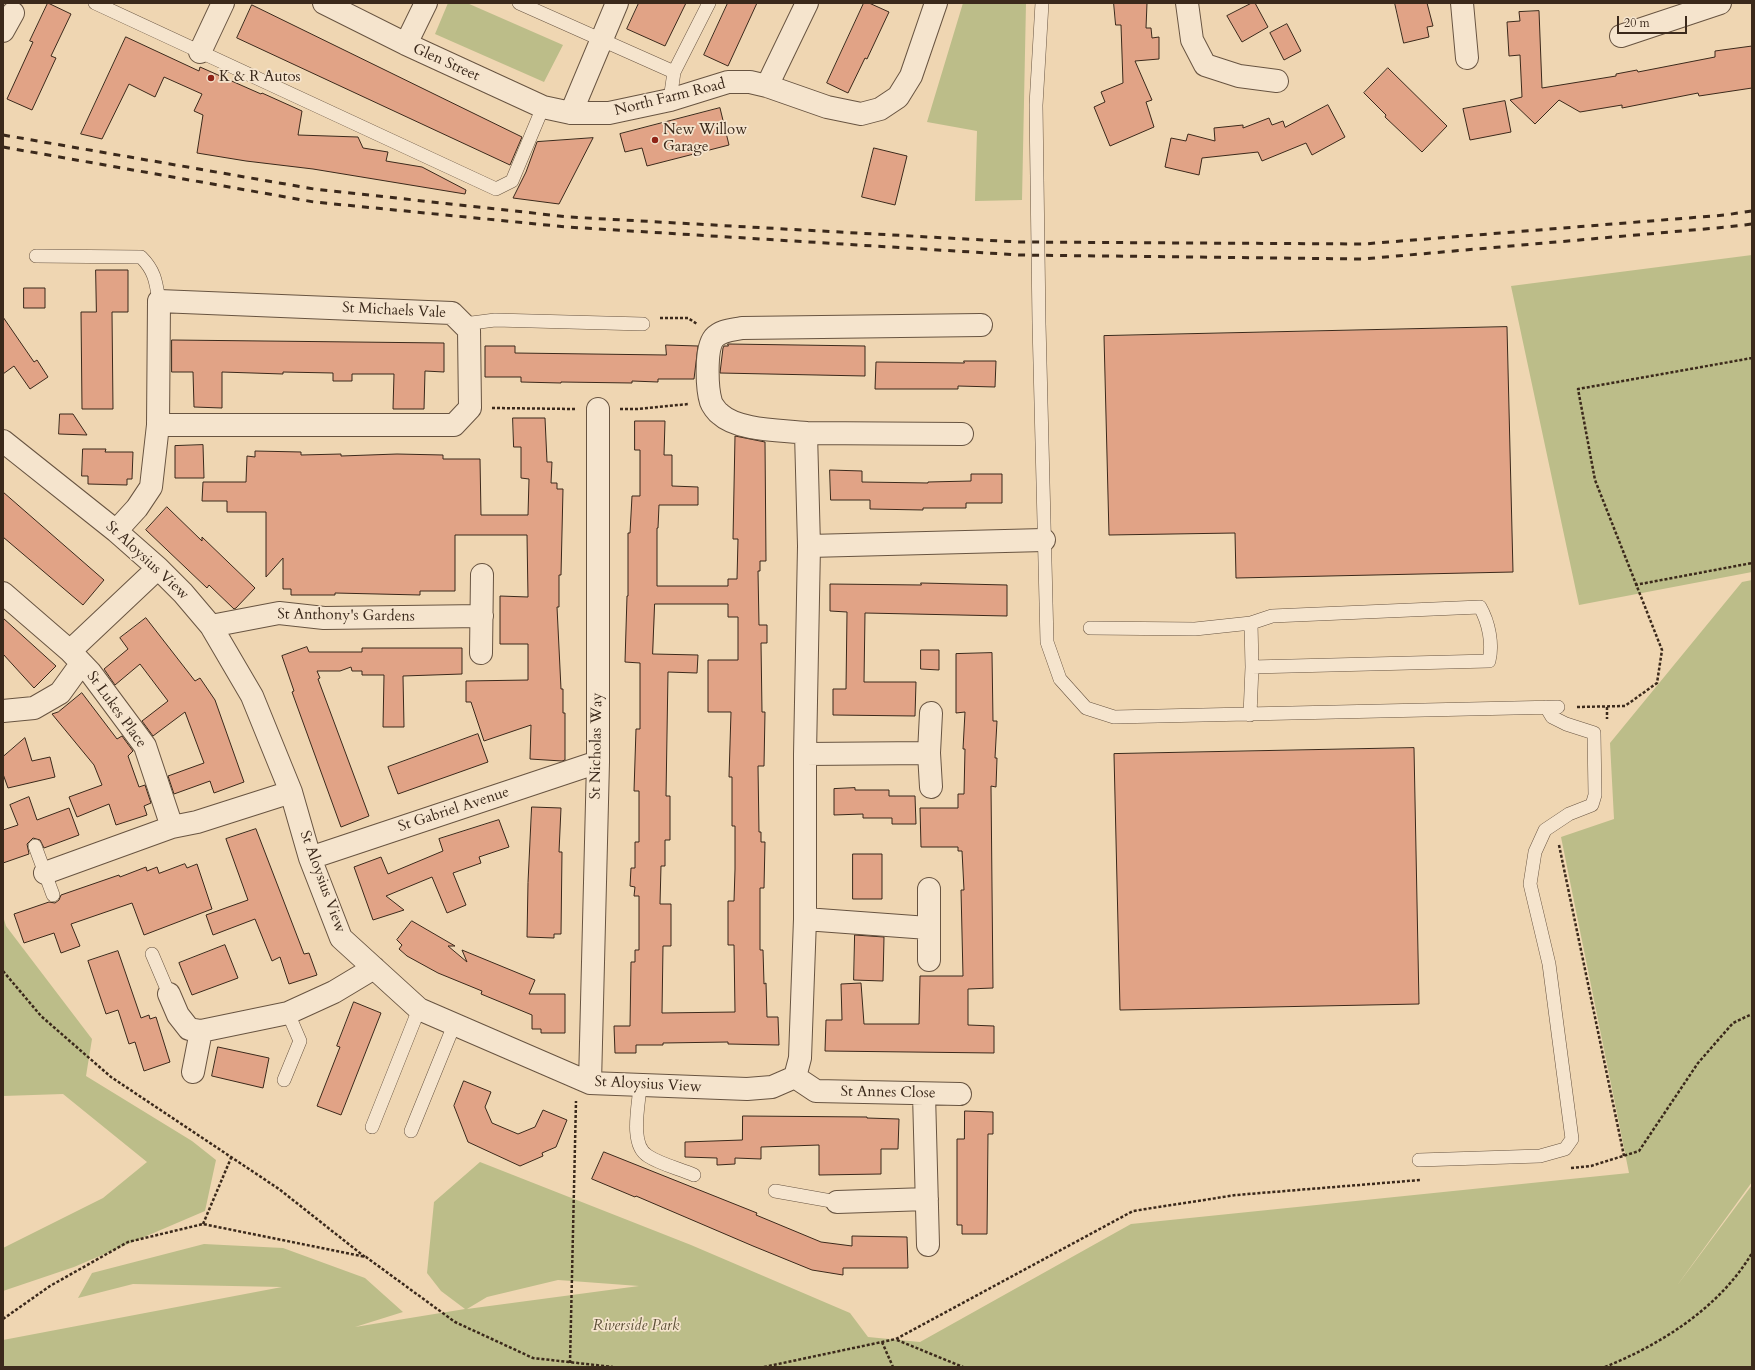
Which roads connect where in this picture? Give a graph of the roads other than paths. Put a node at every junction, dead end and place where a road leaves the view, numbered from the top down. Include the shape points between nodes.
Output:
1 (95, 3) edge
2 (223, 3) edge
3 (324, 3) edge
4 (426, 3) edge
5 (709, 3) edge
6 (807, 3) edge
7 (936, 3) edge
8 (1042, 3) edge
9 (1188, 3) edge
10 (1462, 3) edge
11 (1720, 3) edge
12 (521, 4) edge
13 (614, 8) edge
14 (1621, 36) dead end
15 (600, 39) junction
16 (406, 44) junction
17 (200, 52) junction
18 (1467, 58) dead end
19 (674, 72) junction
20 (1277, 81) dead end
21 (767, 86) junction
22 (670, 100) junction
23 (543, 107) junction
24 (571, 113) junction
25 (36, 256) dead end
26 (159, 301) junction
27 (464, 324) junction
28 (643, 324) road end
29 (981, 325) dead end
30 (598, 409) dead end
31 (158, 425) junction
32 (806, 433) junction
33 (962, 434) dead end
34 (3, 441) edge
35 (116, 531) junction
36 (1044, 540) junction
37 (809, 546) junction
38 (158, 568) junction
39 (482, 575) dead end
40 (3, 593) edge
41 (482, 616) junction
42 (1251, 623) junction
43 (211, 626) junction
44 (1090, 628) dead end
45 (482, 653) dead end
46 (75, 657) junction
47 (1252, 667) junction
48 (3, 711) edge
49 (931, 713) dead end
50 (1250, 715) junction
51 (805, 754) junction
52 (929, 754) junction
53 (598, 762) junction
54 (930, 787) dead end
55 (291, 792) junction
56 (172, 827) junction
57 (35, 846) dead end
58 (310, 858) junction
59 (45, 873) junction
60 (929, 889) dead end
61 (53, 895) dead end
62 (805, 919) junction
63 (928, 928) junction
64 (152, 954) dead end
65 (928, 960) dead end
66 (374, 968) junction
67 (169, 994) joint
68 (419, 1009) junction
69 (288, 1013) junction
70 (454, 1024) junction
71 (201, 1031) junction
72 (193, 1072) dead end
73 (795, 1077) junction
74 (284, 1080) dead end
75 (583, 1080) junction
76 (640, 1086) junction
77 (924, 1094) junction
78 (960, 1094) dead end
79 (372, 1127) dead end
80 (410, 1131) dead end
81 (1419, 1160) dead end
82 (694, 1174) dead end
83 (776, 1191) dead end
84 (927, 1199) junction
85 (836, 1202) joint
86 (928, 1245) dead end

1 - 17 lane
2 - 17 street
3 - 16 street, Glen Street
4 - 16 street
5 - 19 lane
6 - 21 street
7 - 21 street, North Farm Road via 911,76 898,97 880,109 861,114 827,107
8 - 36 lane via 1036,105
9 - 20 street via 1192,40 1205,65 1239,76
10 - 18 street
11 - 14 street
12 - 15 lane
13 - 15 street
15 - 19 lane
15 - 24 street
16 - 23 street, Glen Street
17 - 23 lane via 496,189 512,181
19 - 22 lane
21 - 22 street, North Farm Road via 750,82 728,82
22 - 24 street, North Farm Road via 609,114
23 - 24 street, Glen Street
25 - 26 lane via 141,257 150,266
26 - 27 street, St Michaels Vale via 452,313
26 - 31 street
27 - 28 lane via 495,320
27 - 31 street, St Michaels Vale via 469,330 470,408 454,425
29 - 32 street via 742,328 724,331 715,337 710,346 708,379 711,402 719,414 734,423
30 - 53 street, St Nicholas Way
31 - 35 street via 151,486 137,508
32 - 33 street
32 - 37 street
34 - 35 street, St Aloysius View
35 - 38 street, St Aloysius View
36 - 37 street
36 - 50 lane via 1047,642 1060,679 1086,708 1114,717
37 - 51 street
38 - 43 street, St Aloysius View
38 - 46 street, St Lukes Place
39 - 41 street
40 - 46 street, St Lukes Place
41 - 43 street, St Anthony's Gardens via 324,618 279,613
41 - 45 street
42 - 44 lane via 1195,629
42 - 47 lane
42 - 47 lane via 1272,616 1480,607 1486,618 1491,652 1489,661
43 - 55 street, St Aloysius View via 252,696
46 - 48 street, St Lukes Place via 60,693 34,708
46 - 56 street, St Lukes Place via 90,672 146,746
47 - 50 lane
49 - 52 street
50 - 81 lane via 1552,707 1552,718 1594,733 1595,796 1592,805 1569,814 1545,830 1535,852 1530,884 1549,964 1572,1139 1564,1149 1540,1156
51 - 52 street
51 - 62 street
52 - 54 street
53 - 58 street, St Gabriel Avenue
53 - 75 street, St Nicholas Way
55 - 56 street via 197,822
55 - 58 street, St Aloysius View
56 - 59 street
57 - 59 lane
58 - 66 street, St Aloysius View via 342,938
59 - 61 lane
60 - 63 street
62 - 63 street
62 - 73 street via 800,1058
63 - 65 street
64 - 67 lane
66 - 68 street, St Aloysius View
66 - 69 street via 334,992
67 - 71 street via 178,1015 189,1029
68 - 70 street, St Aloysius View
68 - 79 lane
69 - 71 street
69 - 74 lane via 300,1041
70 - 75 street, St Aloysius View
70 - 80 lane
71 - 72 street
73 - 76 street, St Aloysius View via 772,1087 747,1089
73 - 77 street, St Annes Close via 816,1091
75 - 76 street, St Aloysius View
76 - 82 lane via 637,1141 646,1156
77 - 78 street, St Annes Close
77 - 84 street
83 - 85 lane
84 - 85 street
84 - 86 street

